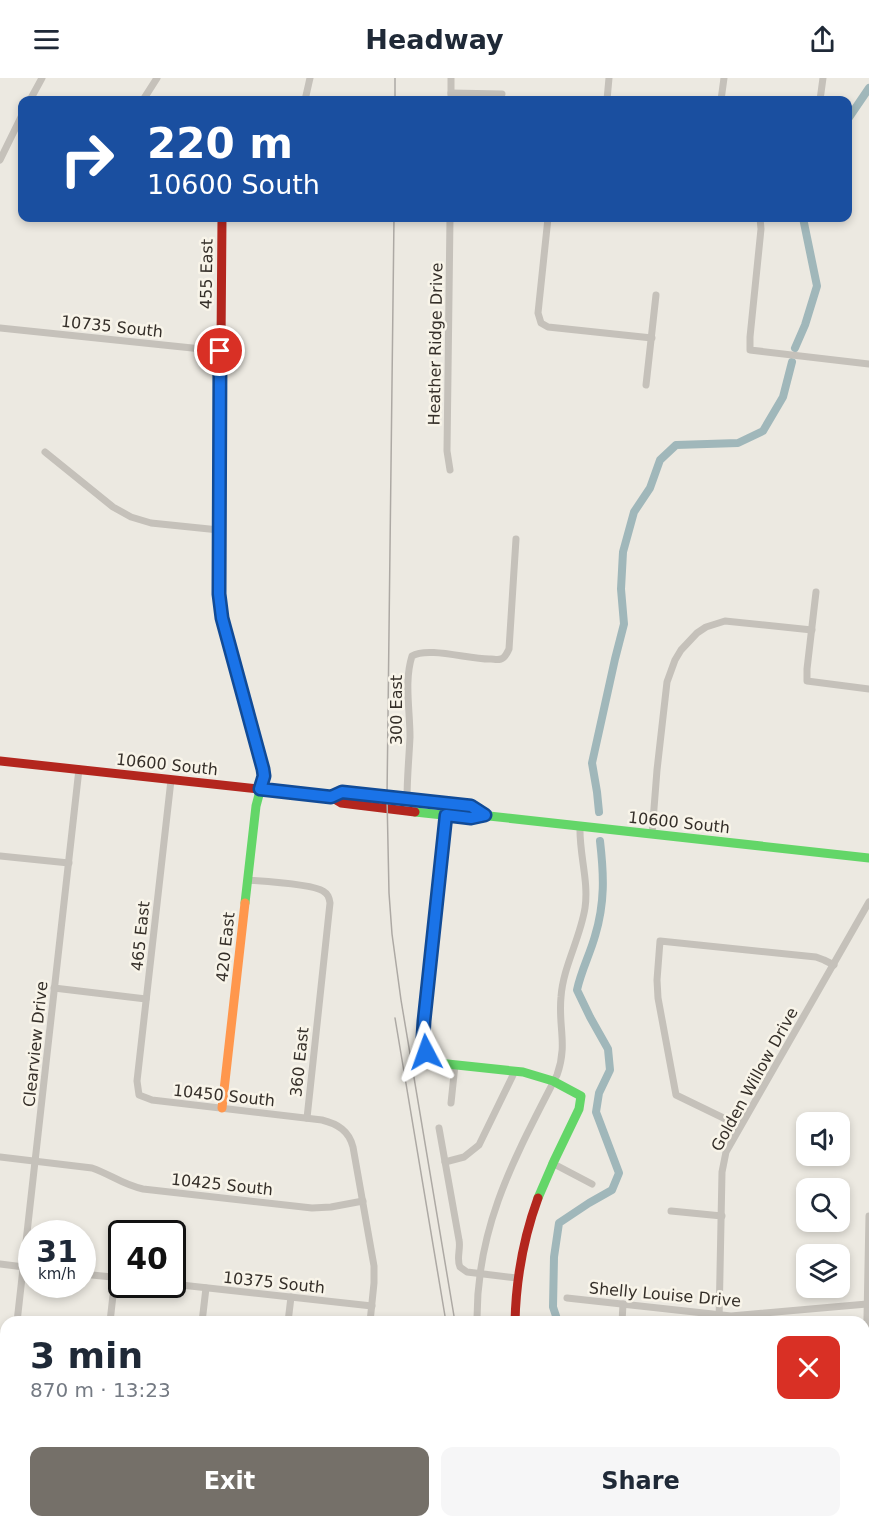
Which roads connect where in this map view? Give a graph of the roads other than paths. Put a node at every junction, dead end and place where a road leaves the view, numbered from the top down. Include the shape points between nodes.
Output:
1 (42, 78) edge
2 (157, 78) edge
3 (310, 78) edge
4 (451, 78) edge
5 (609, 78) edge
6 (724, 78) edge
7 (822, 78) edge
8 (502, 94) dead end
9 (32, 96) edge
10 (146, 96) edge
11 (306, 96) edge
12 (451, 96) edge
13 (468, 96) edge
14 (607, 96) edge
15 (722, 96) edge
16 (820, 96) edge
17 (18, 122) edge
18 (1, 154) edge
19 (222, 222) edge
20 (450, 222) edge
21 (548, 222) edge
22 (760, 222) edge
23 (656, 295) dead end
24 (0, 328) edge
25 (652, 338) junction
26 (220, 351) junction
27 (869, 364) edge
28 (646, 385) dead end
29 (45, 452) dead end
30 (450, 470) dead end
31 (219, 530) junction
32 (516, 539) dead end
33 (816, 592) dead end
34 (812, 630) junction
35 (869, 689) edge
36 (0, 761) edge
37 (79, 769) junction
38 (171, 780) junction
39 (260, 789) junction
40 (331, 797) junction
41 (407, 799) junction
42 (446, 815) junction
43 (485, 815) junction
44 (580, 826) junction
45 (652, 834) junction
46 (0, 856) edge
47 (869, 858) edge
48 (69, 863) junction
49 (248, 880) junction
50 (869, 902) edge
51 (834, 965) junction
52 (54, 988) junction
53 (146, 999) junction
54 (455, 1065) junction
55 (515, 1071) junction
56 (553, 1082) junction
57 (139, 1095) joint
58 (451, 1103) dead end
59 (222, 1108) junction
60 (307, 1118) junction
61 (740, 1126) junction
62 (439, 1128) dead end
63 (0, 1157) edge
64 (35, 1161) junction
65 (445, 1162) junction
66 (552, 1163) junction
67 (592, 1184) dead end
68 (363, 1201) junction
69 (671, 1211) dead end
70 (722, 1216) junction
71 (869, 1216) edge
72 (28, 1220) edge
73 (0, 1264) edge
74 (18, 1266) edge
75 (480, 1273) junction
76 (517, 1278) junction
77 (186, 1286) edge
78 (206, 1288) junction
79 (291, 1297) junction
80 (20, 1298) edge
81 (114, 1298) edge
82 (567, 1298) dead end
83 (623, 1304) junction
84 (867, 1304) junction
85 (372, 1306) junction
86 (18, 1316) edge
87 (111, 1316) edge
88 (203, 1316) edge
89 (289, 1316) edge
90 (371, 1316) edge
91 (477, 1316) edge
92 (514, 1316) edge
93 (622, 1316) edge
94 (705, 1316) edge
95 (719, 1316) edge
96 (737, 1316) edge
97 (867, 1316) edge

1 - 9 street
2 - 10 street
3 - 11 street
4 - 12 street
5 - 14 street
6 - 15 street
7 - 16 street
8 - 13 street
17 - 18 street
19 - 26 street, 455 East
20 - 30 street, Heather Ridge Drive
21 - 25 street via 538,313 541,323 548,327
22 - 27 street via 750,350
23 - 25 street
24 - 26 street, 10735 South
25 - 28 street
26 - 31 street, 455 East
29 - 31 street via 131,518
31 - 39 street, 455 East via 222,618 263,769
32 - 41 street, 300 East via 506,655 501,659 424,652 412,656 408,671
33 - 34 street
34 - 35 street via 807,681
34 - 45 street via 725,621 705,627 681,650 670,671 666,693
36 - 37 street, 10600 South
37 - 38 street, 10600 South
37 - 48 street, Clearview Drive
38 - 39 street, 10600 South
38 - 53 street, 465 East
39 - 40 street, 10600 South
39 - 49 street, 420 East
40 - 41 street, 10600 South via 342,792
40 - 42 street, 10600 South via 341,803
41 - 43 street, 10600 South via 471,806
42 - 43 street, 10600 South
42 - 54 street via 423,1029 429,1058
43 - 44 street, 10600 South
44 - 45 street, 10600 South
44 - 56 street via 586,900 563,982 563,1053
45 - 47 street, 10600 South
46 - 48 street
48 - 52 street, Clearview Drive
49 - 59 street, 420 East
49 - 60 street, 360 East via 317,887 327,894 330,903
50 - 51 street, Golden Willow Drive
51 - 61 street, Golden Willow Drive
51 - 61 street via 816,957 660,941 657,998 676,1095
52 - 53 street
52 - 64 street, Clearview Drive
53 - 57 street, 465 East via 137,1081
54 - 55 street
54 - 58 street
55 - 56 street
55 - 65 street via 479,1145 464,1157
56 - 66 street via 581,1096 579,1109
56 - 75 street via 502,1187
57 - 59 street, 10450 South
59 - 60 street, 10450 South
60 - 68 street, 360 East via 330,1122 348,1134
61 - 70 street, Golden Willow Drive via 724,1159
62 - 65 street
63 - 64 street, 10425 South
64 - 68 street, 10425 South via 100,1171 123,1184 143,1189 312,1208
64 - 72 street, Clearview Drive
65 - 75 street via 460,1245 459,1264 464,1271
66 - 67 street
66 - 76 street via 528,1226
68 - 85 street, 360 East via 374,1266
69 - 70 street
70 - 95 street, Golden Willow Drive
71 - 84 street
73 - 74 street
75 - 76 street
75 - 91 street
76 - 92 street
77 - 78 street, 10375 South
78 - 79 street, 10375 South
78 - 88 street
79 - 85 street, 10375 South
79 - 89 street
80 - 86 street, Clearview Drive
81 - 87 street
82 - 83 street, Shelly Louise Drive
83 - 93 street
83 - 94 street, Shelly Louise Drive
84 - 96 street, Shelly Louise Drive
84 - 97 street
85 - 90 street, 360 East

